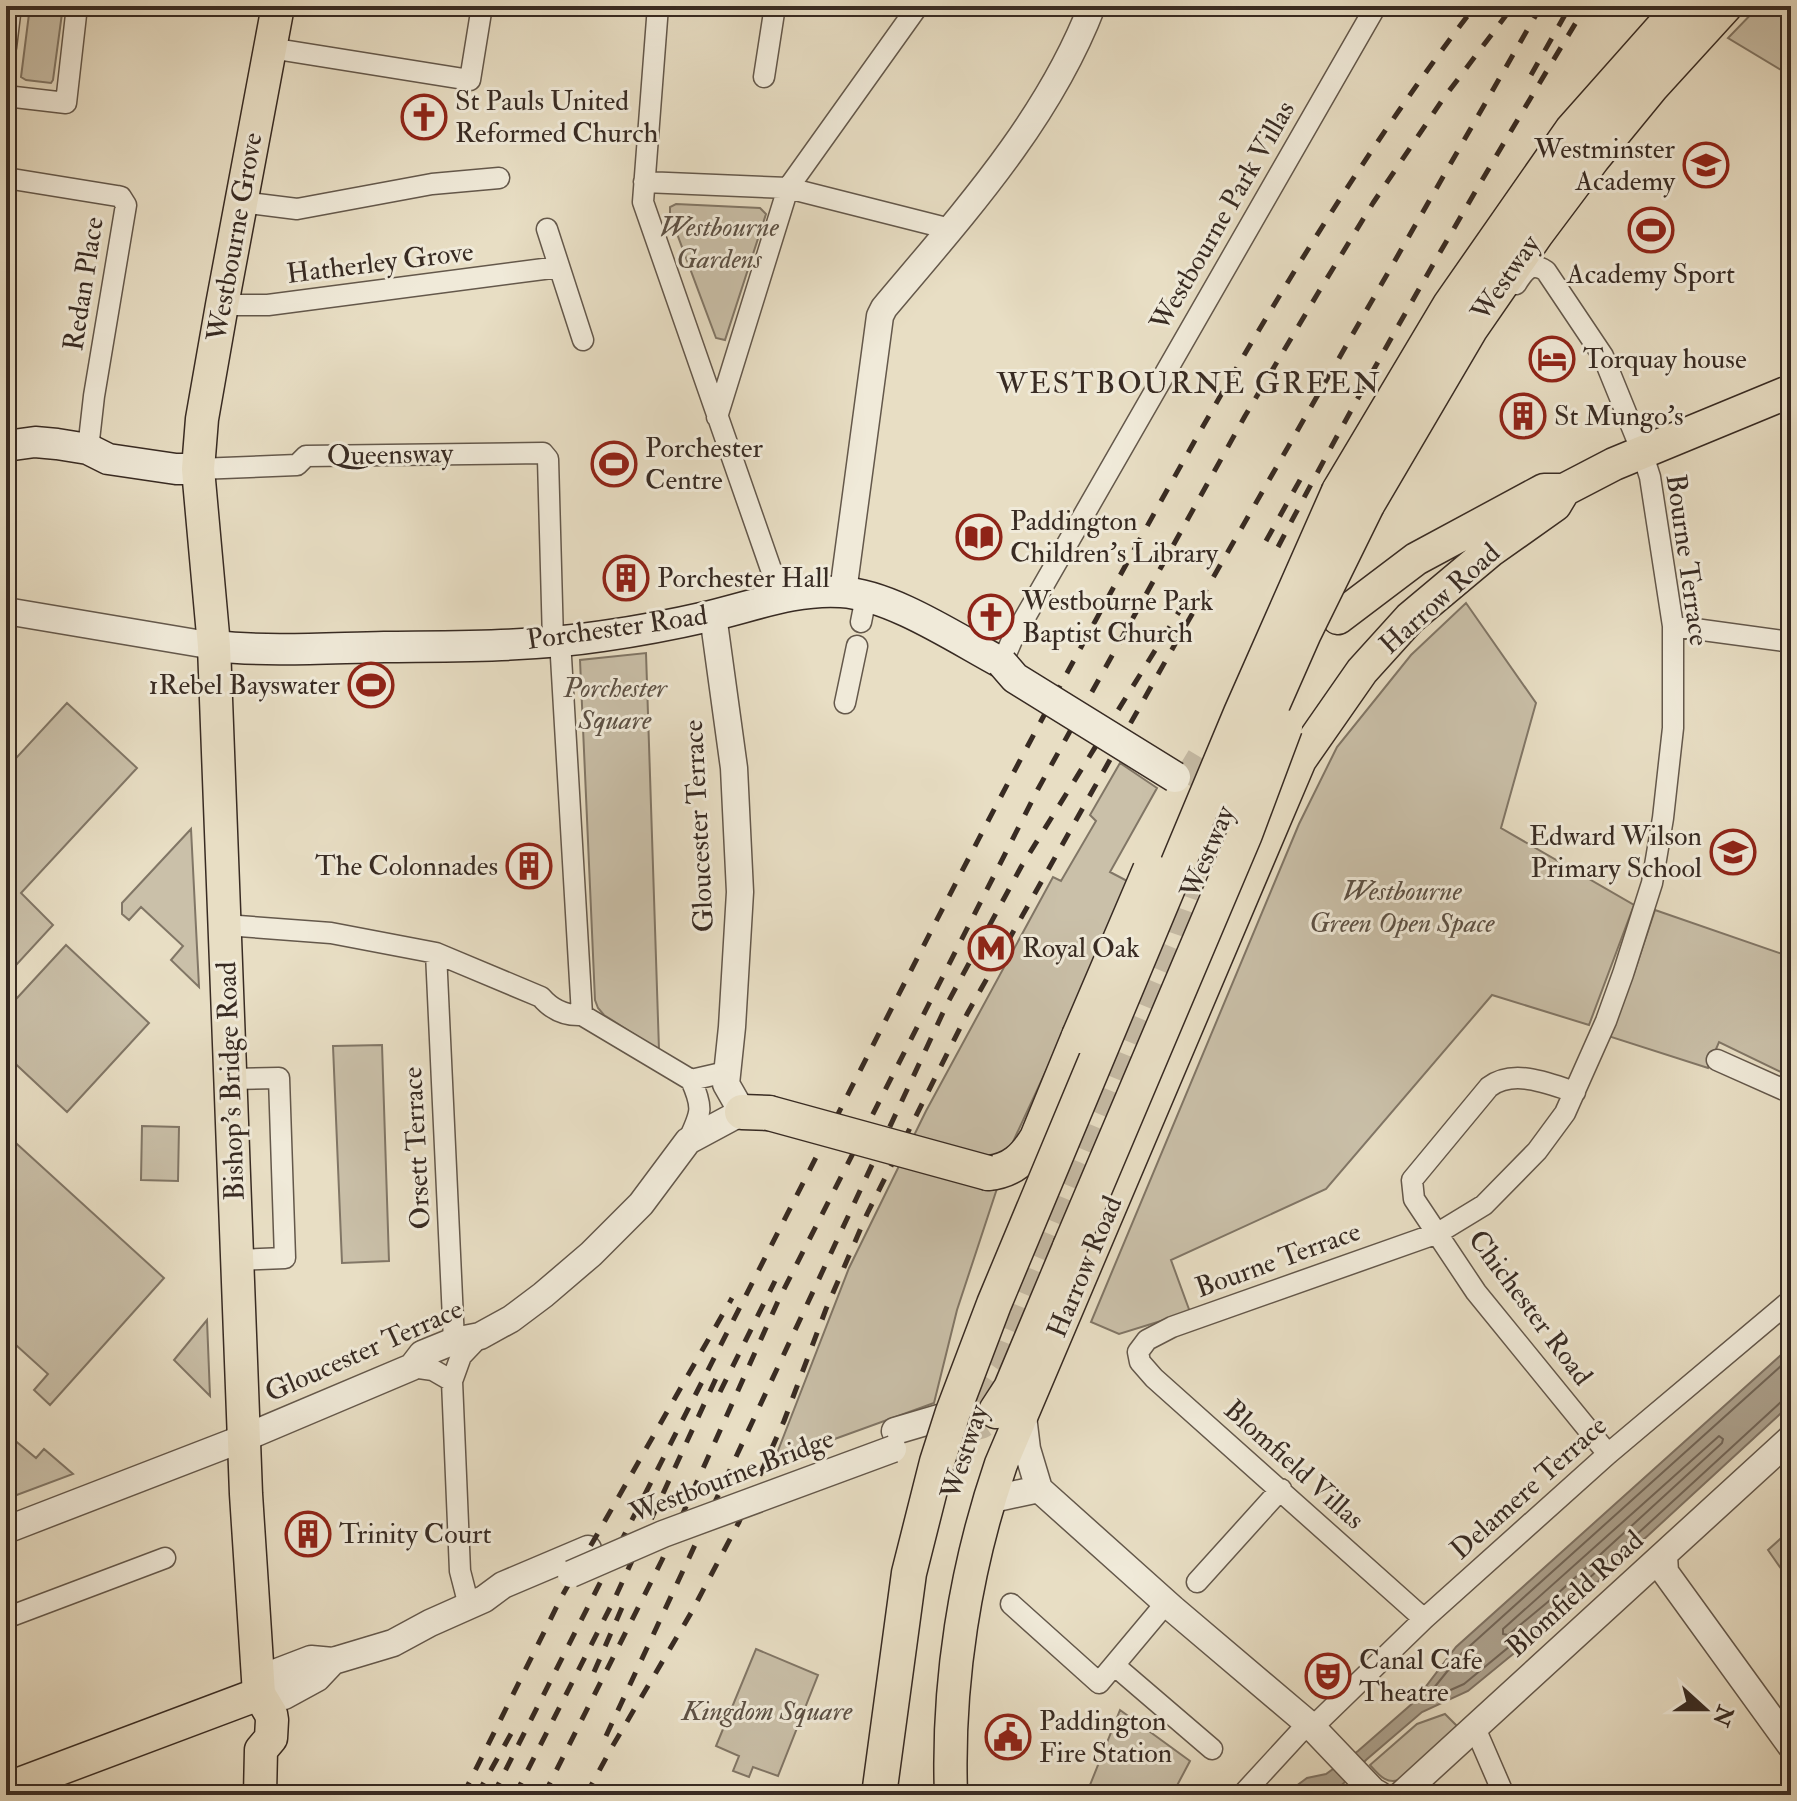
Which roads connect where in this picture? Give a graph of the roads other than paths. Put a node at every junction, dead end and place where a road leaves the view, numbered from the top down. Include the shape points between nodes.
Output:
1 (11, 6) edge
2 (77, 6) edge
3 (278, 6) edge
4 (482, 6) edge
5 (658, 6) edge
6 (775, 6) edge
7 (918, 6) edge
8 (1092, 6) edge
9 (1376, 6) edge
10 (1682, 6) edge
11 (1725, 6) edge
12 (6, 47) edge
13 (270, 48) junction
14 (764, 77) dead end
15 (6, 96) edge
16 (6, 178) edge
17 (499, 178) dead end
18 (644, 182) junction
19 (788, 188) junction
20 (241, 202) junction
21 (547, 229) dead end
22 (950, 229) junction
23 (552, 268) junction
24 (222, 305) junction
25 (583, 340) dead end
26 (1461, 374) dead end
27 (1791, 391) edge
28 (717, 417) junction
29 (6, 446) edge
30 (88, 449) junction
31 (1642, 452) junction
32 (198, 469) junction
33 (1564, 490) junction
34 (1353, 498) junction
35 (781, 598) junction
36 (857, 604) junction
37 (6, 611) edge
38 (713, 615) junction
39 (1673, 626) junction
40 (557, 641) junction
41 (1791, 642) edge
42 (214, 646) junction
43 (857, 646) dead end
44 (1002, 663) junction
45 (1362, 671) junction
46 (845, 703) dead end
47 (1300, 760) junction
48 (1178, 770) tunnel mouth
49 (1270, 799) dead end
50 (225, 925) junction
51 (436, 953) junction
52 (580, 989) junction
53 (541, 997) junction
54 (582, 1015) junction
55 (1717, 1060) dead end
56 (726, 1072) junction
57 (231, 1079) junction
58 (691, 1080) junction
59 (1575, 1092) junction
60 (1791, 1093) edge
61 (756, 1112) junction
62 (688, 1141) junction
63 (1438, 1233) junction
64 (237, 1260) junction
65 (1791, 1300) edge
66 (480, 1336) junction
67 (454, 1341) junction
68 (1141, 1346) joint
69 (412, 1367) junction
70 (452, 1381) junction
71 (1010, 1414) junction
72 (936, 1426) tunnel mouth
73 (244, 1438) junction
74 (1791, 1438) edge
75 (1608, 1454) junction
76 (1039, 1489) junction
77 (1281, 1489) junction
78 (988, 1500) junction
79 (6, 1530) edge
80 (1664, 1556) junction
81 (165, 1558) dead end
82 (1197, 1582) dead end
83 (477, 1602) junction
84 (1166, 1603) junction
85 (1011, 1604) dead end
86 (6, 1618) edge
87 (1424, 1619) junction
88 (1114, 1665) junction
89 (259, 1694) junction
90 (1785, 1715) edge
91 (1311, 1726) junction
92 (1475, 1728) junction
93 (1791, 1746) edge
94 (1212, 1749) dead end
95 (6, 1789) edge
96 (1375, 1791) edge
97 (260, 1795) edge
98 (879, 1795) edge
99 (901, 1795) edge
100 (951, 1795) edge
101 (1242, 1795) edge
102 (1401, 1795) edge
103 (1504, 1795) edge

1 - 12 street
2 - 15 street via 66,103
3 - 13 main road, Westbourne Grove
4 - 13 street via 470,80
5 - 18 street
6 - 14 street
7 - 19 street
8 - 22 street via 1042,106
9 - 44 street, Westbourne Park Villas
10 - 34 highway, Westway via 1572,130 1450,305
11 - 34 highway, Westway via 1642,98 1536,234
13 - 20 main road, Westbourne Grove
16 - 30 street, Redan Place via 117,196 126,205
17 - 20 street via 432,184 297,209
18 - 19 street
18 - 28 street via 643,202
19 - 22 street
19 - 28 street
20 - 24 main road, Westbourne Grove
21 - 23 street
22 - 36 street via 880,316
23 - 24 street, Hatherley Grove via 268,305
23 - 25 street
24 - 32 main road, Westbourne Grove
26 - 31 street, Bourne Terrace via 1523,272 1540,267 1603,356
27 - 31 main road, Harrow Road
28 - 35 street
29 - 30 main road, Queensway via 35,442
30 - 32 main road, Queensway via 108,459
31 - 33 main road, Harrow Road
31 - 39 street, Bourne Terrace
32 - 40 street, Queensway via 297,465 306,456 543,453 548,459
32 - 42 main road, Bishop's Bridge Road
33 - 45 main road, Harrow Road via 1555,505 1410,618
33 - 45 main road, Harrow Road via 1544,490 1416,559 1333,622 1358,641
34 - 61 highway, bridge via 1278,594 1210,731 1028,1153 1002,1172 988,1173
34 - 71 highway, bridge via 1245,834 1011,1388
34 - 98 highway, Westway, bridge via 1241,713 953,1412 909,1573
34 - 99 highway, Westway, bridge via 1293,659 973,1419 931,1577
35 - 36 main road, Porchester Road via 813,592
35 - 38 main road, Porchester Road
36 - 44 main road, Porchester Road via 932,624
37 - 42 street
38 - 40 main road, Porchester Road
38 - 56 street, Gloucester Terrace via 734,768 740,892
39 - 41 street
39 - 59 street, Bourne Terrace via 1673,728 1652,883 1623,974
40 - 42 main road, Porchester Road via 370,648
40 - 52 street
42 - 50 main road, Bishop's Bridge Road
43 - 46 street
44 - 48 main road, Porchester Road via 1021,666
45 - 47 main road, Harrow Road
47 - 49 main road, Harrow Road
47 - 71 main road, Harrow Road
50 - 51 street via 331,933
50 - 57 main road, Bishop's Bridge Road
51 - 53 street
51 - 67 street, Orsett Terrace
52 - 53 street
52 - 54 street
53 - 54 street via 568,1016
54 - 58 street
55 - 60 street
56 - 58 street
56 - 61 street, Gloucester Terrace via 726,1084
57 - 64 main road, Bishop's Bridge Road
57 - 64 street via 279,1078 285,1258
58 - 62 street, Gloucester Terrace via 701,1108
59 - 63 street, Bourne Terrace via 1551,1133 1504,1187
59 - 63 street via 1532,1079 1498,1080 1489,1087 1412,1180 1414,1199
61 - 62 street, Gloucester Terrace
62 - 66 street, Gloucester Terrace via 641,1204 591,1254 511,1319
63 - 68 street, Bourne Terrace via 1172,1327
63 - 75 street, Chichester Road via 1476,1292
64 - 73 main road, Bishop's Bridge Road
65 - 75 street, Delamere Terrace
66 - 67 street, Gloucester Terrace
66 - 70 street via 461,1356
67 - 69 street, Gloucester Terrace via 422,1354
68 - 77 street, Blomfield Villas via 1140,1362 1154,1378
69 - 70 street via 433,1370
69 - 73 street, Gloucester Terrace
70 - 83 street via 460,1571
71 - 76 street
71 - 78 main road, Harrow Road
72 - 83 street, Westbourne Bridge via 588,1549 560,1569 503,1585
73 - 79 street, Gloucester Terrace
73 - 89 main road, Bishop's Bridge Road
74 - 80 street, Blomfield Road
75 - 87 street, Delamere Terrace
76 - 78 street
76 - 84 street
77 - 82 street
77 - 87 street, Blomfield Villas
78 - 100 main road, Harrow Road via 959,1637
80 - 90 street via 1678,1563
80 - 92 street, Blomfield Road
81 - 86 street
83 - 89 street, Westbourne Bridge via 393,1643 333,1661 311,1659 277,1672
84 - 88 street
84 - 91 street
85 - 88 street via 1099,1683
87 - 91 street, Delamere Terrace
88 - 94 street
89 - 95 main road
89 - 97 main road, Bishop's Bridge Road via 272,1720 271,1738 261,1750
90 - 93 street
91 - 96 street
91 - 101 street, Delamere Terrace
92 - 102 street, Blomfield Road
92 - 103 street

